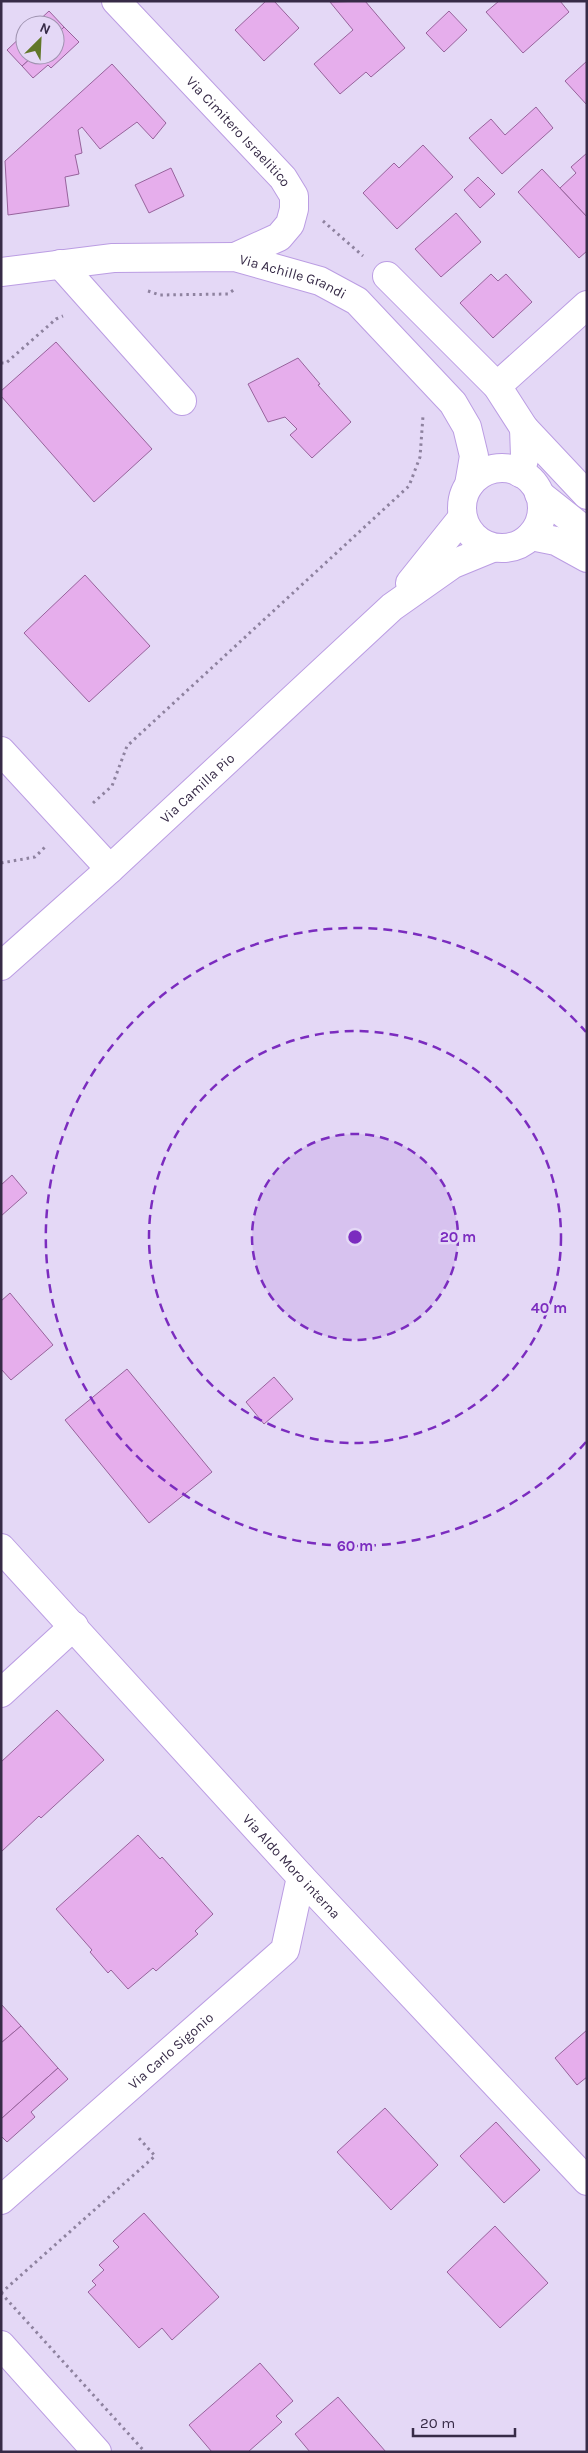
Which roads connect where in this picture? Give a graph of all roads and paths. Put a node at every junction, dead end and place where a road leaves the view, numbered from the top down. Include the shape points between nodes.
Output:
1 (116, 1) edge
2 (294, 196) junction
3 (235, 257) junction
4 (60, 264) junction
5 (1, 272) edge
6 (386, 276) joint
7 (241, 285) dead end
8 (140, 287) dead end
9 (96, 304) junction
10 (587, 305) edge
11 (1, 362) edge
12 (497, 386) junction
13 (182, 401) dead end
14 (423, 414) dead end
15 (524, 428) junction
16 (520, 473) junction
17 (469, 485) junction
18 (539, 494) junction
19 (587, 495) edge
20 (462, 518) junction
21 (587, 532) edge
22 (531, 536) junction
23 (492, 548) junction
24 (587, 558) edge
25 (392, 607) junction
26 (1, 751) edge
27 (69, 825) junction
28 (1, 863) edge
29 (110, 869) junction
30 (1, 966) edge
31 (1, 1548) edge
32 (74, 1626) junction
33 (1, 1693) edge
34 (301, 1877) junction
35 (138, 2136) dead end
36 (587, 2181) edge
37 (1, 2200) edge
38 (1, 2293) edge
39 (1, 2345) edge
40 (97, 2452) edge
41 (145, 2452) edge

1 - 2 street, Via Cimitero Israelitico via 283,178
2 - 3 street, Via Cimitero Israelitico via 290,224 279,237
2 - 6 path
3 - 4 street, Via Achille Grandi via 113,258
3 - 17 street, Via Achille Grandi via 320,281 357,302 453,403 467,427 474,456
4 - 5 street, Via Achille Grandi
4 - 9 street
6 - 12 street
7 - 8 path via 228,294 160,295
9 - 11 path via 56,319 6,363
9 - 13 street
10 - 12 street
12 - 15 street
14 - 27 path via 420,457 409,486 127,746 112,786
15 - 16 street via 525,456
15 - 19 street
16 - 17 street via 510,469 492,470
16 - 18 street
17 - 20 street via 463,495
18 - 21 street
18 - 22 street via 541,516
20 - 23 street via 473,536
20 - 25 street, Via Camilla Pio
22 - 23 street via 513,547
22 - 24 street via 556,541
23 - 25 street, Via Camilla Pio via 453,564
25 - 29 street, Via Camilla Pio
26 - 27 street
27 - 28 path via 35,857
27 - 29 street
29 - 30 street, Via Camilla Pio
31 - 32 street, Via Aldo Moro interna
32 - 33 street
32 - 34 street, Via Aldo Moro interna
34 - 36 street, Via Aldo Moro interna
34 - 37 street, Via Carlo Sigonio via 285,1950
35 - 38 path via 155,2156
38 - 41 path
39 - 40 street

